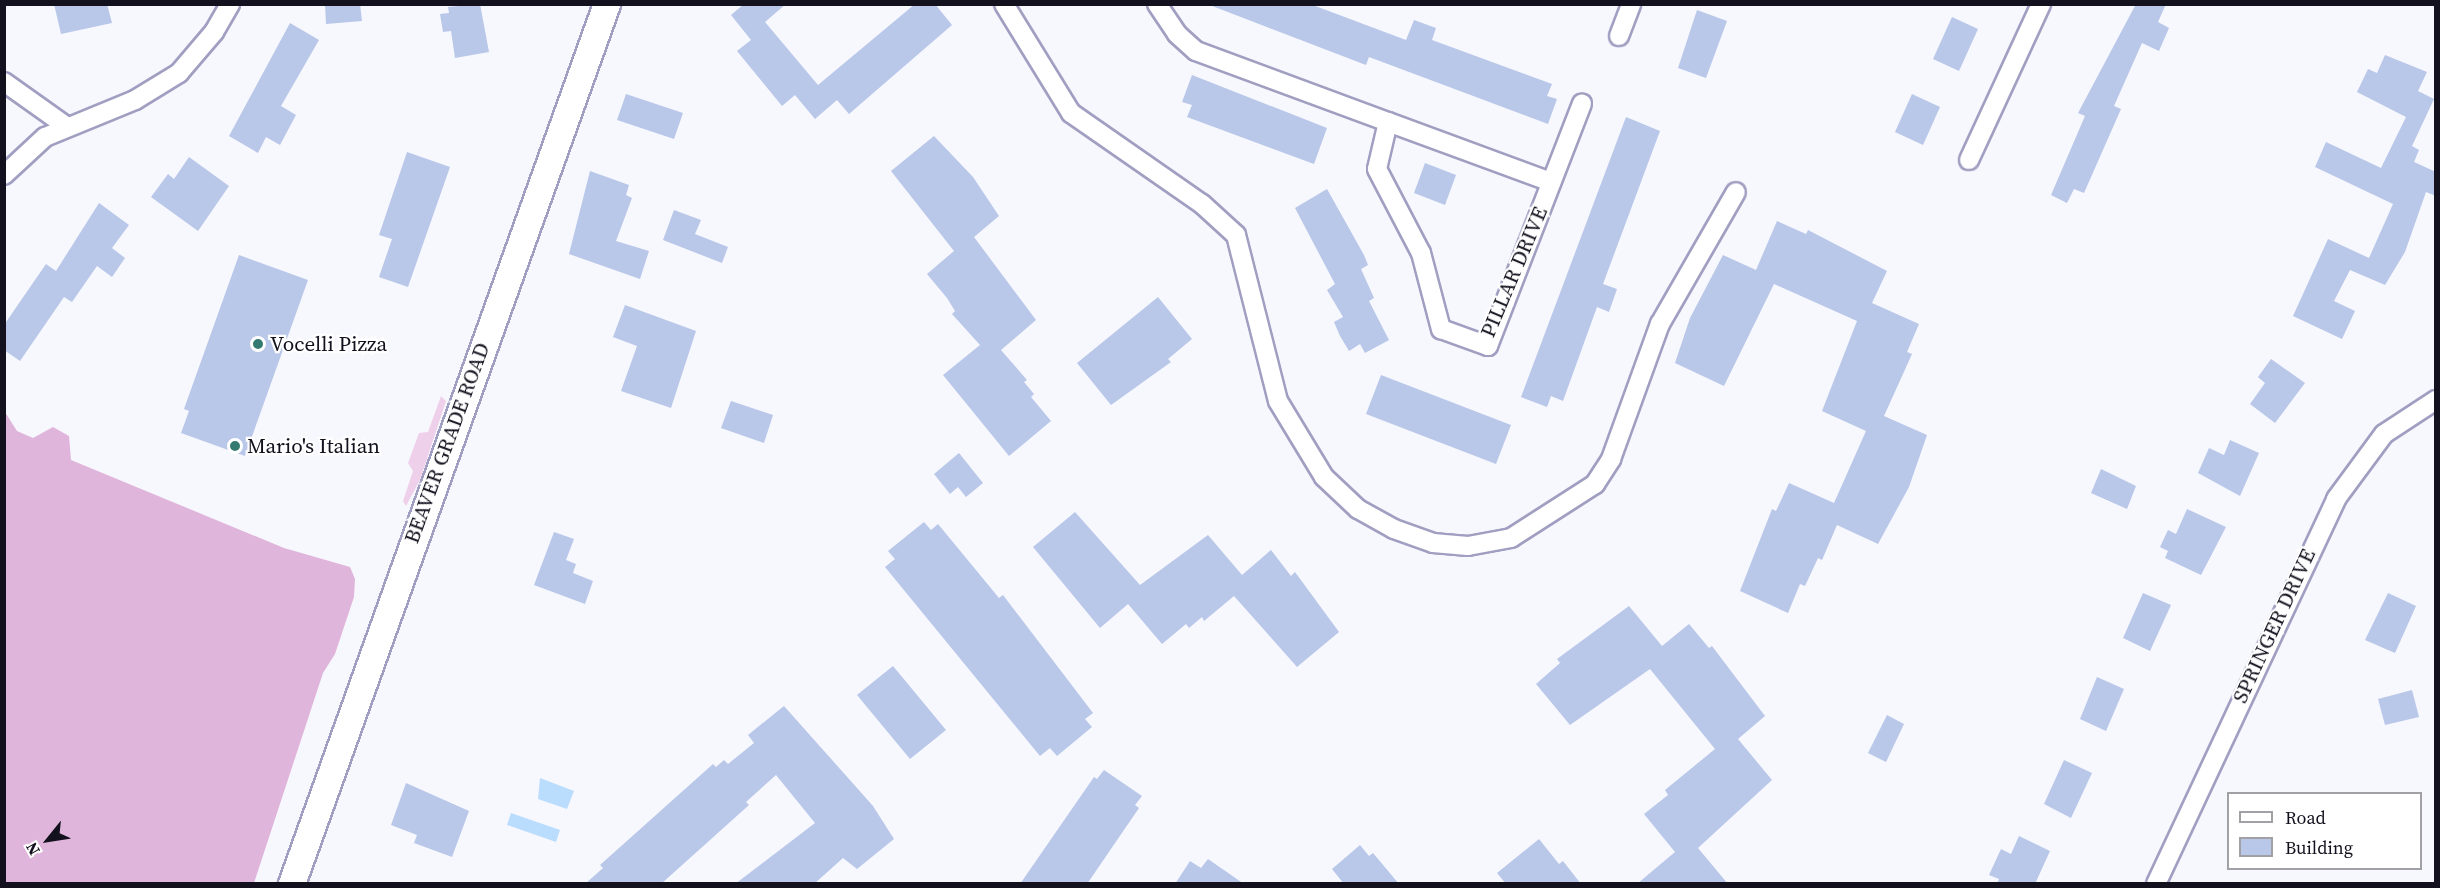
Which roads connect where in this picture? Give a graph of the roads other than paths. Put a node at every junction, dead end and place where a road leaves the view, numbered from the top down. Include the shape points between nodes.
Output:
1 (230, 4) edge
2 (607, 4) edge
3 (1004, 4) edge
4 (1157, 4) edge
5 (1631, 4) edge
6 (2041, 4) edge
7 (1620, 36) dead end
8 (4, 82) edge
9 (1582, 104) dead end
10 (1388, 122) junction
11 (66, 126) junction
12 (1969, 160) dead end
13 (4, 175) edge
14 (1551, 182) junction
15 (1736, 192) dead end
16 (2436, 400) edge
17 (292, 884) edge
18 (2156, 884) edge

1 - 11 street via 196,55 170,79 135,100
2 - 17 main road, BEAVER GRADE ROAD
3 - 15 street via 1071,113 1202,204 1236,235 1278,401 1300,442 1334,488 1394,529 1433,543 1468,546 1511,538 1595,484 1611,459 1665,314
4 - 10 street via 1177,34 1196,51
5 - 7 street
6 - 12 street
8 - 11 street
9 - 14 street, PILLAR DRIVE
10 - 14 street
10 - 14 street, PILLAR DRIVE via 1377,169 1421,253 1441,329 1488,346
11 - 13 street via 27,150
16 - 18 street, SPRINGER DRIVE via 2384,435 2336,499

